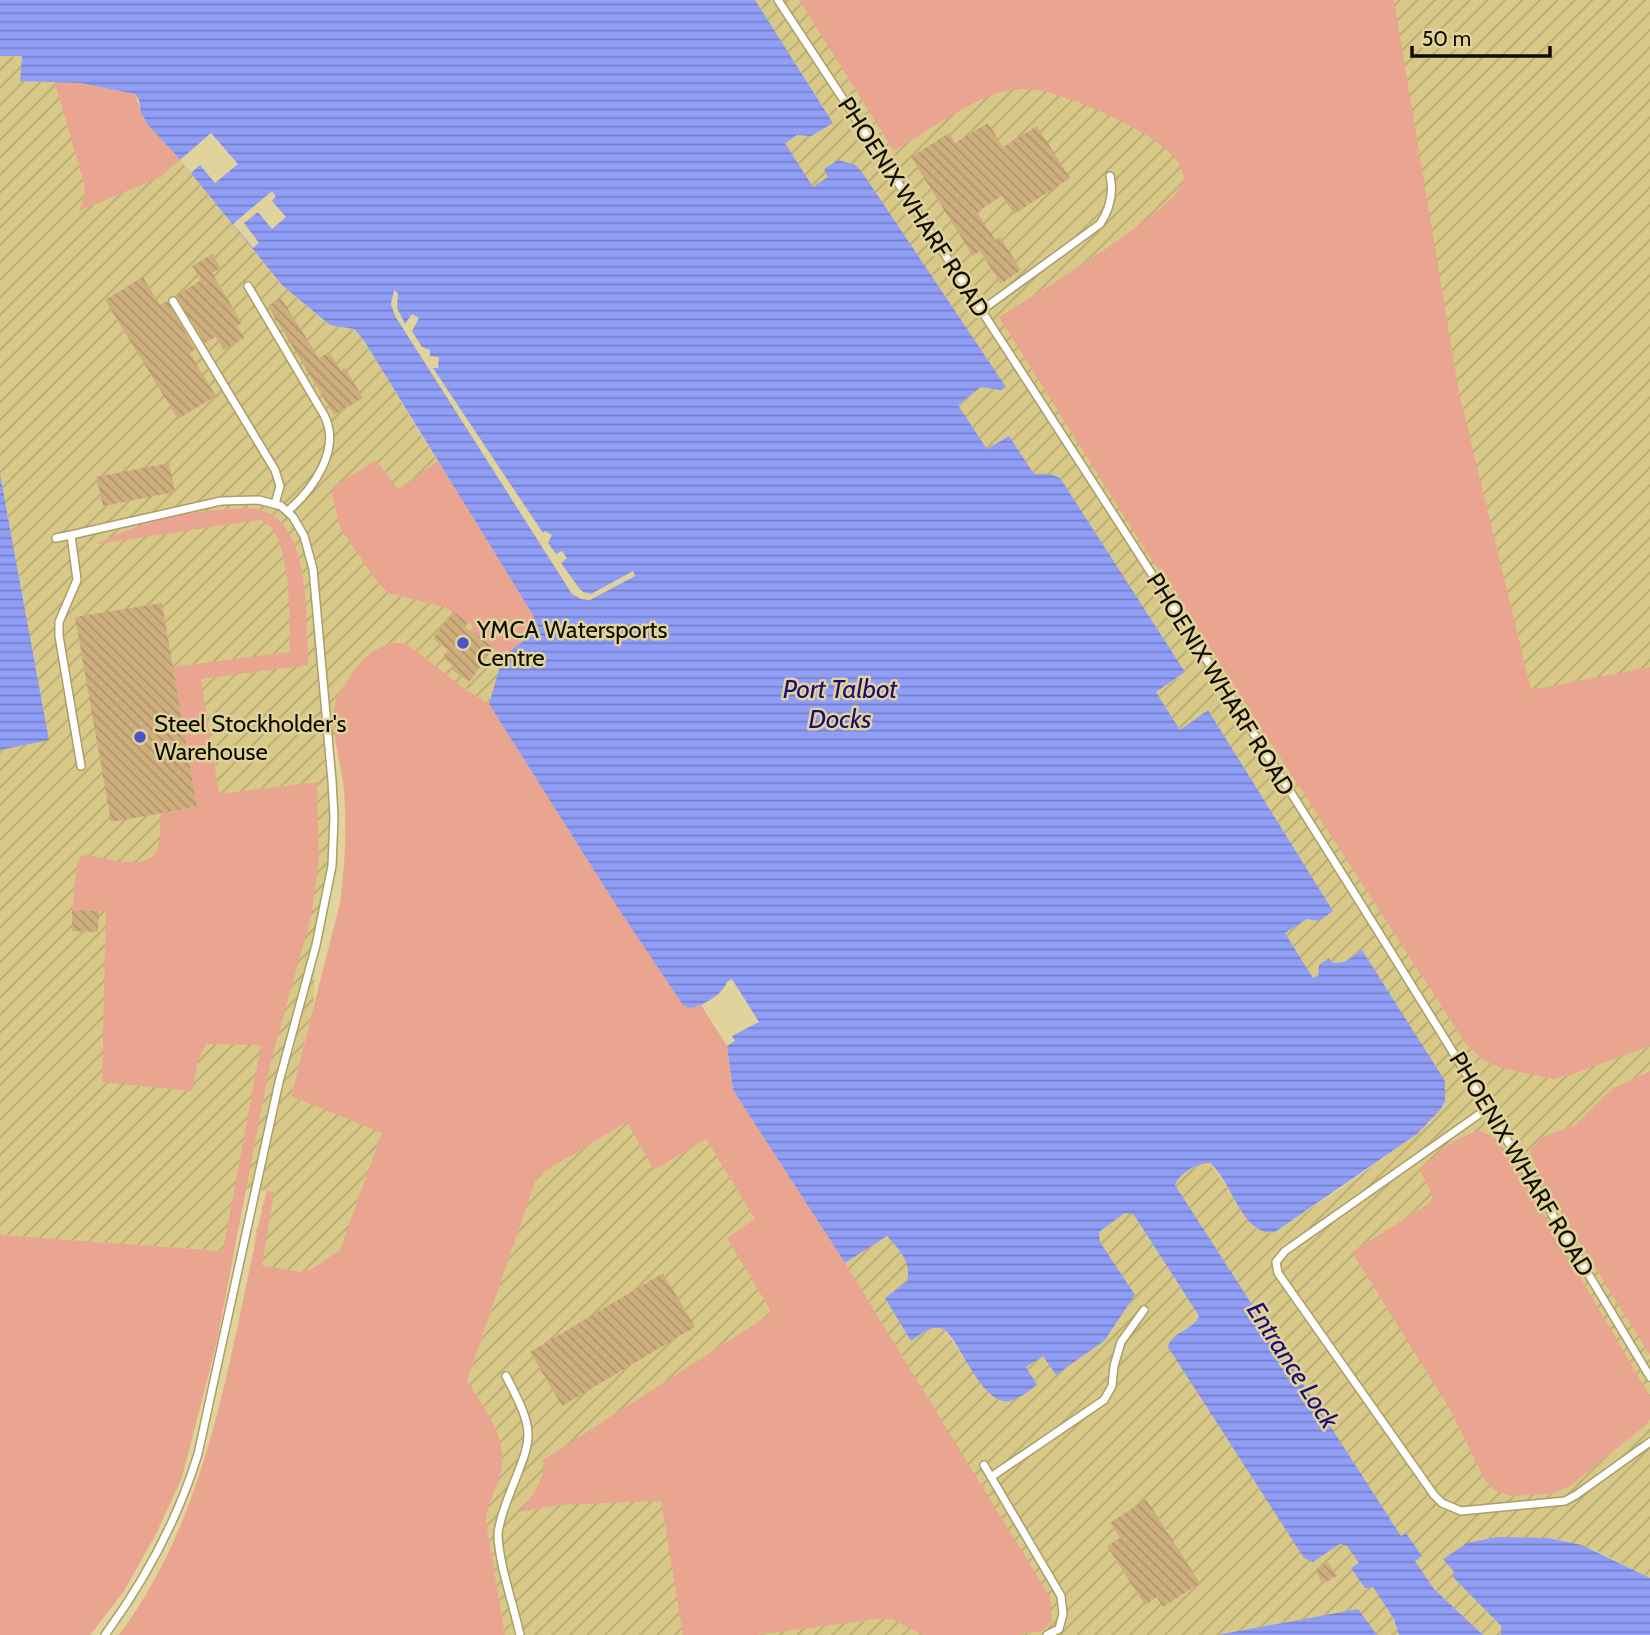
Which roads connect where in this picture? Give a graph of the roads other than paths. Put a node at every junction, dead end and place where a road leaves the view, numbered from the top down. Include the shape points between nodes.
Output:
1 (778, 0) edge
2 (1110, 176) dead end
3 (248, 285) dead end
4 (173, 301) dead end
5 (982, 310) junction
6 (275, 504) junction
7 (288, 511) junction
8 (71, 535) junction
9 (56, 538) dead end
10 (81, 766) dead end
11 (1488, 1108) junction
12 (1144, 1310) dead end
13 (506, 1376) dead end
14 (1650, 1377) edge
15 (1650, 1442) edge
16 (984, 1465) dead end
17 (991, 1477) junction
18 (105, 1635) edge
19 (520, 1635) edge
20 (1048, 1635) edge

1 - 5 lane, PHOENIX WHARF ROAD
2 - 5 lane via 1112,196 1100,224
3 - 7 lane via 330,432 330,449 320,468
4 - 6 lane via 275,470 280,486
5 - 11 lane, PHOENIX WHARF ROAD
6 - 7 lane
6 - 8 lane via 221,500
7 - 18 lane via 304,536 315,582 333,805 329,886 279,1083 198,1454 151,1563
8 - 9 lane
8 - 10 lane via 76,580 59,622 59,636
11 - 14 lane, PHOENIX WHARF ROAD
11 - 15 lane via 1285,1251 1276,1262 1278,1273 1434,1495 1452,1509 1565,1501
12 - 17 lane via 1121,1342 1112,1386 1104,1400
13 - 19 lane via 529,1430 528,1448 498,1535
16 - 17 lane
17 - 20 lane via 1061,1596 1059,1629

